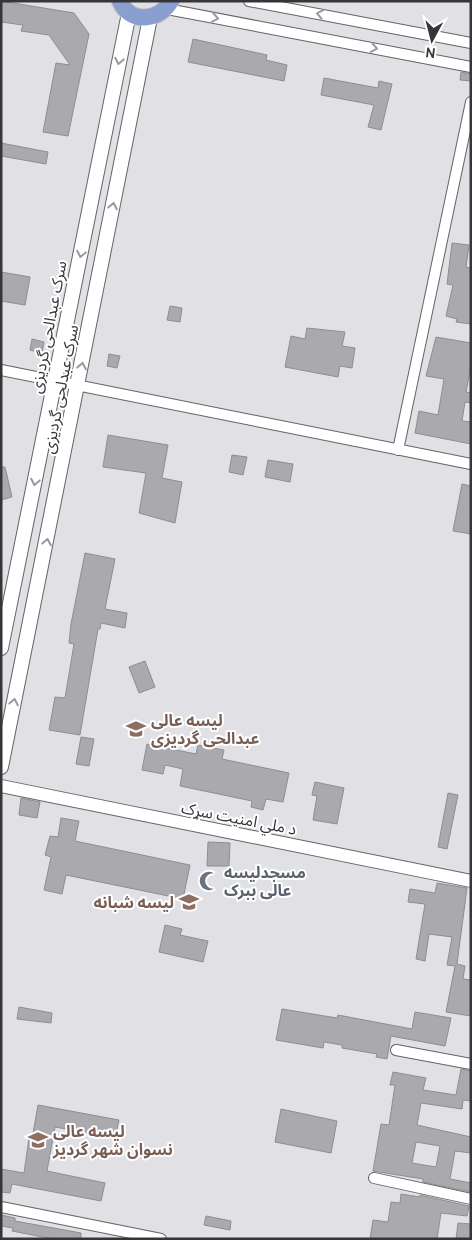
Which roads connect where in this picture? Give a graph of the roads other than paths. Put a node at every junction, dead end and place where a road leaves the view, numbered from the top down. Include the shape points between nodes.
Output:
1 (249, 1) edge
2 (169, 5) edge
3 (125, 7) edge
4 (150, 18) junction
5 (471, 42) edge
6 (471, 67) edge
7 (470, 107) edge
8 (1, 370) edge
9 (56, 381) junction
10 (78, 385) junction
11 (398, 450) junction
12 (471, 464) edge
13 (1, 648) edge
14 (1, 766) edge
15 (1, 786) edge
16 (471, 881) edge
17 (396, 1050) dead end
18 (471, 1064) edge
19 (374, 1178) dead end
20 (471, 1199) edge
21 (1, 1207) edge
22 (161, 1239) edge

5 -> 1 street
2 - 4 highway via 159,15
2 -> 6 street
3 - 4 highway via 139,18
3 -> 9 main road, سرک عبدالحی گردیزی
10 -> 4 main road, سرک عبدلحی گردیزی
7 - 11 street
8 - 9 street
9 - 10 street
9 -> 13 main road, سرک عبدالحی گردیزی
10 - 11 street
14 -> 10 main road, سرک عبدلحی گردیزی
11 - 12 street
15 - 16 street, د ملي امنیت سړک
17 - 18 street
19 - 20 street
21 - 22 street

